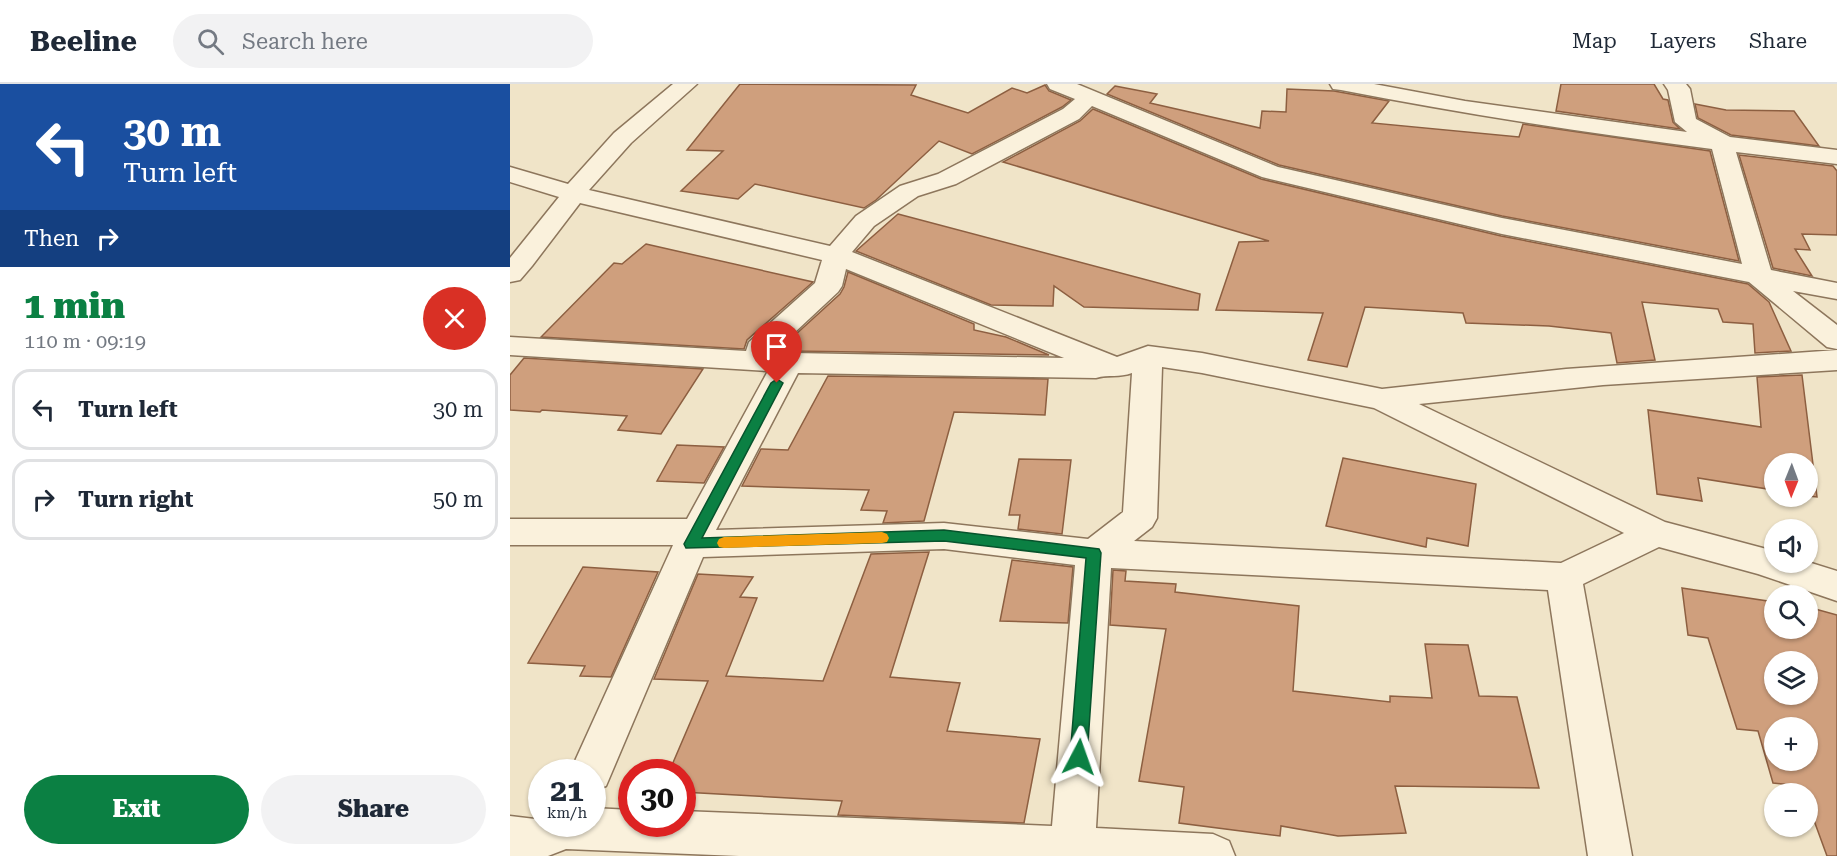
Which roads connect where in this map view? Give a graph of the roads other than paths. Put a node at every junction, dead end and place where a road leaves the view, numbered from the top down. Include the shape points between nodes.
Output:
1 (686, 84) edge
2 (1058, 84) edge
3 (1341, 84) edge
4 (1674, 84) edge
5 (1088, 98) junction
6 (1722, 142) junction
7 (1837, 157) edge
8 (510, 174) edge
9 (574, 194) junction
10 (836, 255) junction
11 (510, 274) edge
12 (1759, 277) junction
13 (1837, 291) edge
14 (1837, 340) edge
15 (510, 346) edge
16 (1837, 360) edge
17 (1133, 362) junction
18 (788, 363) junction
19 (1382, 399) junction
20 (510, 532) edge
21 (1656, 533) junction
22 (691, 544) junction
23 (1094, 553) junction
24 (1564, 577) junction
25 (1837, 586) edge
26 (597, 759) edge
27 (510, 837) edge
28 (556, 837) edge
29 (595, 837) edge
30 (1072, 852) edge
31 (1213, 856) edge
32 (1610, 856) edge

1 - 9 street via 603,158
2 - 5 street
3 - 6 street via 1465,108
4 - 6 street via 1679,89 1686,122
5 - 10 street via 1071,114 999,152 947,179 909,191 865,221
5 - 12 street via 1270,172 1502,226
6 - 7 street
6 - 12 street
8 - 9 street
9 - 10 street
9 - 11 street via 536,247
10 - 17 street
10 - 18 street via 828,286 759,349
12 - 13 street
12 - 14 street
15 - 18 street
16 - 19 street via 1586,375
17 - 18 street
17 - 19 street via 1202,363
17 - 23 street via 1140,518
18 - 22 street
19 - 21 street
20 - 22 street via 690,532
21 - 24 street
21 - 25 street
22 - 23 street via 944,536
22 - 26 street
23 - 24 street
23 - 30 street
24 - 32 street
27 - 28 street
29 - 30 street
30 - 31 street

